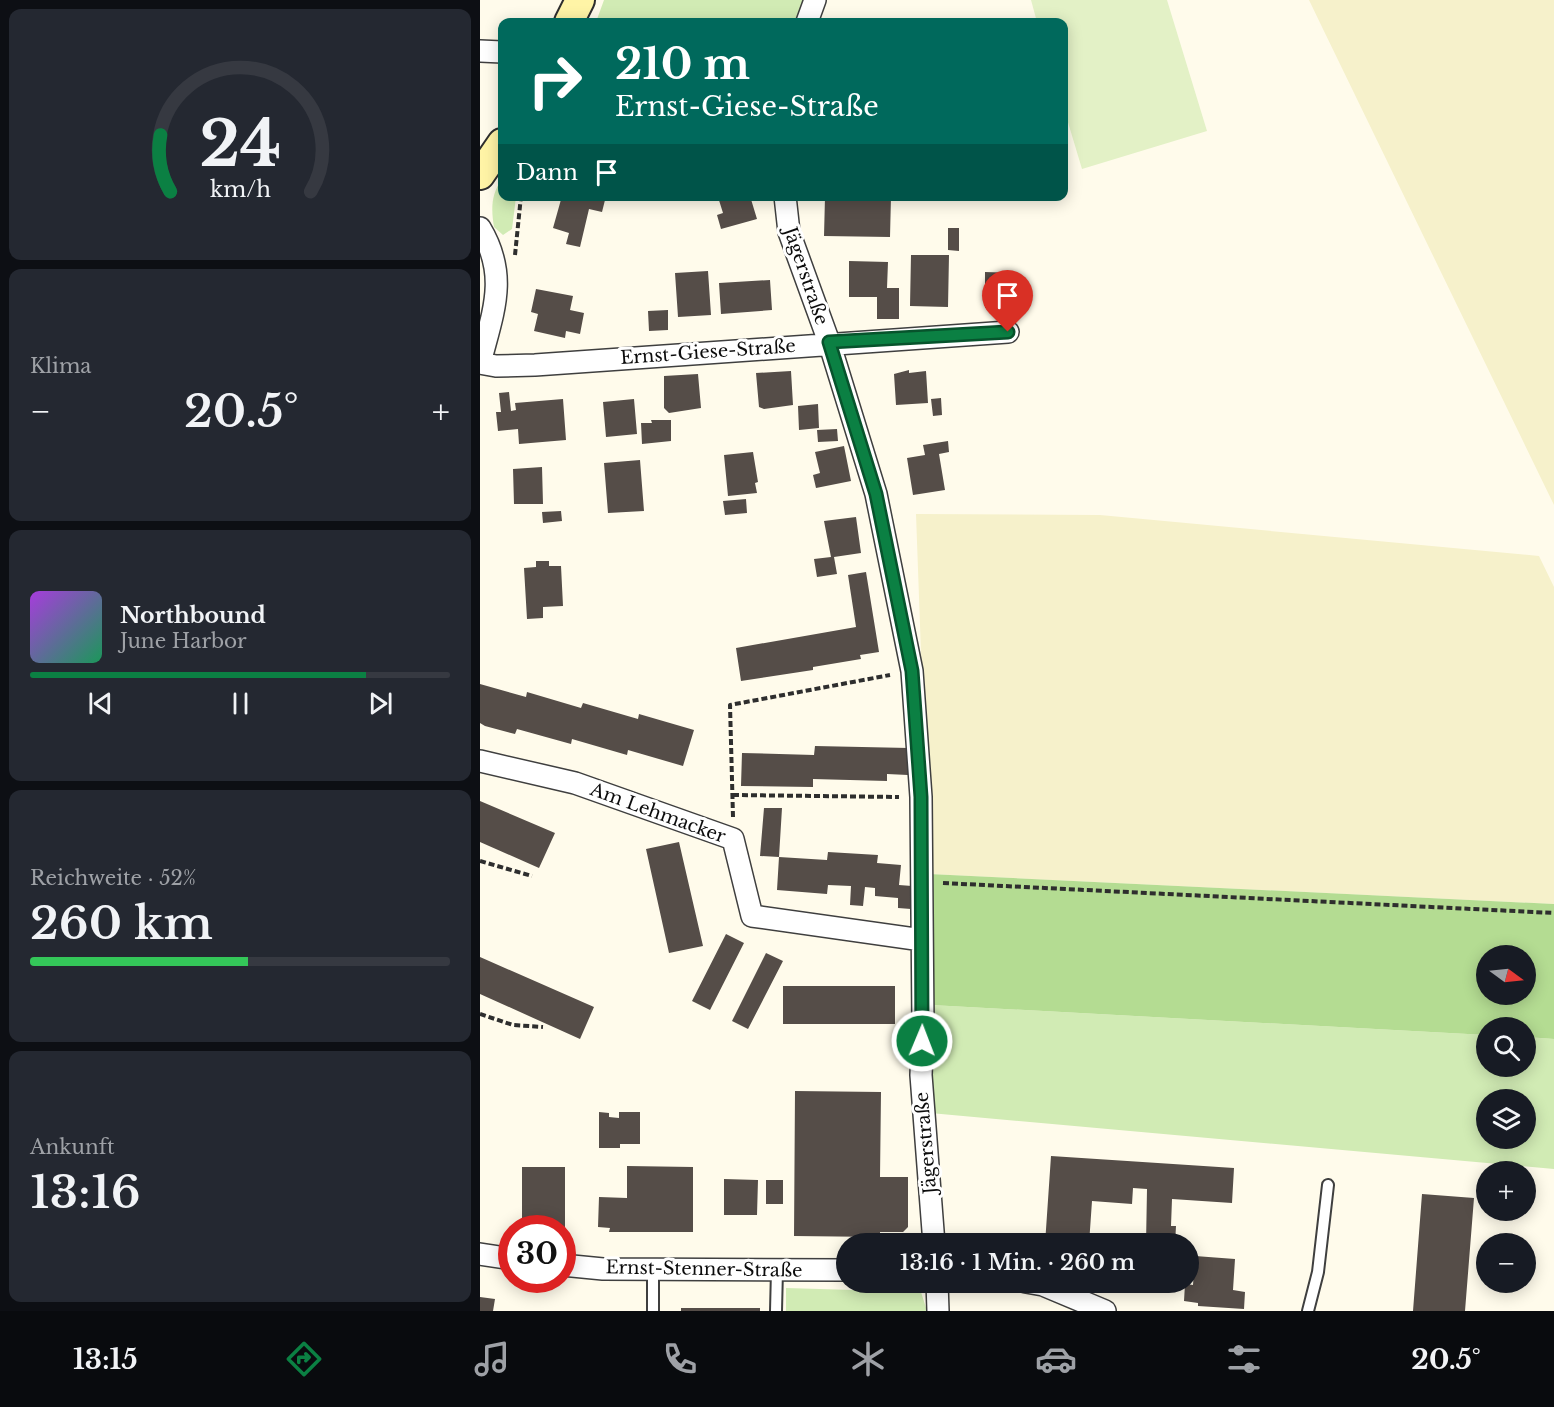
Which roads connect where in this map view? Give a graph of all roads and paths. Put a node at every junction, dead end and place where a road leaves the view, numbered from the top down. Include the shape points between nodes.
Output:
1 (580, 0) edge
2 (815, 0) edge
3 (571, 18) edge
4 (808, 18) edge
5 (480, 51) edge
6 (498, 52) edge
7 (498, 148) edge
8 (480, 175) edge
9 (786, 201) edge
10 (480, 228) edge
11 (480, 285) edge
12 (493, 311) junction
13 (1008, 332) dead end
14 (829, 342) junction
15 (480, 363) edge
16 (912, 671) junction
17 (480, 761) edge
18 (733, 795) junction
19 (921, 797) junction
20 (732, 839) junction
21 (480, 861) edge
22 (532, 876) dead end
23 (922, 882) junction
24 (1554, 913) edge
25 (922, 940) junction
26 (480, 1014) edge
27 (543, 1027) dead end
28 (1328, 1185) dead end
29 (933, 1233) edge
30 (480, 1254) edge
31 (498, 1257) edge
32 (576, 1266) edge
33 (653, 1270) junction
34 (777, 1270) junction
35 (836, 1270) edge
36 (937, 1293) edge
37 (1062, 1293) edge
38 (653, 1311) edge
39 (776, 1311) edge
40 (938, 1311) edge
41 (1105, 1311) edge
42 (1308, 1311) edge

1 - 3 main road
2 - 4 street
5 - 6 street
7 - 8 main road
9 - 14 street, Jägerstraße via 789,232
10 - 12 street via 492,250 498,277
11 - 12 street
12 - 15 street
13 - 14 street, Ernst-Giese-Straße
14 - 15 street, Ernst-Giese-Straße via 535,366
14 - 16 street, Jägerstraße via 876,494
16 - 18 path via 730,705
16 - 19 street, Jägerstraße
17 - 20 street, Am Lehmacker via 575,783
18 - 19 path
18 - 20 path
19 - 23 street, Jägerstraße
20 - 25 street, Am Lehmacker via 752,916
21 - 22 path
23 - 24 path
23 - 25 street, Jägerstraße
25 - 29 street, Jägerstraße via 921,1076
26 - 27 path via 513,1025
28 - 42 lane via 1318,1272
30 - 31 street
32 - 33 street, Ernst-Stenner-Straße
33 - 34 street, Ernst-Stenner-Straße
33 - 38 lane
34 - 35 street, Ernst-Stenner-Straße
34 - 39 lane
36 - 40 street
37 - 41 street

